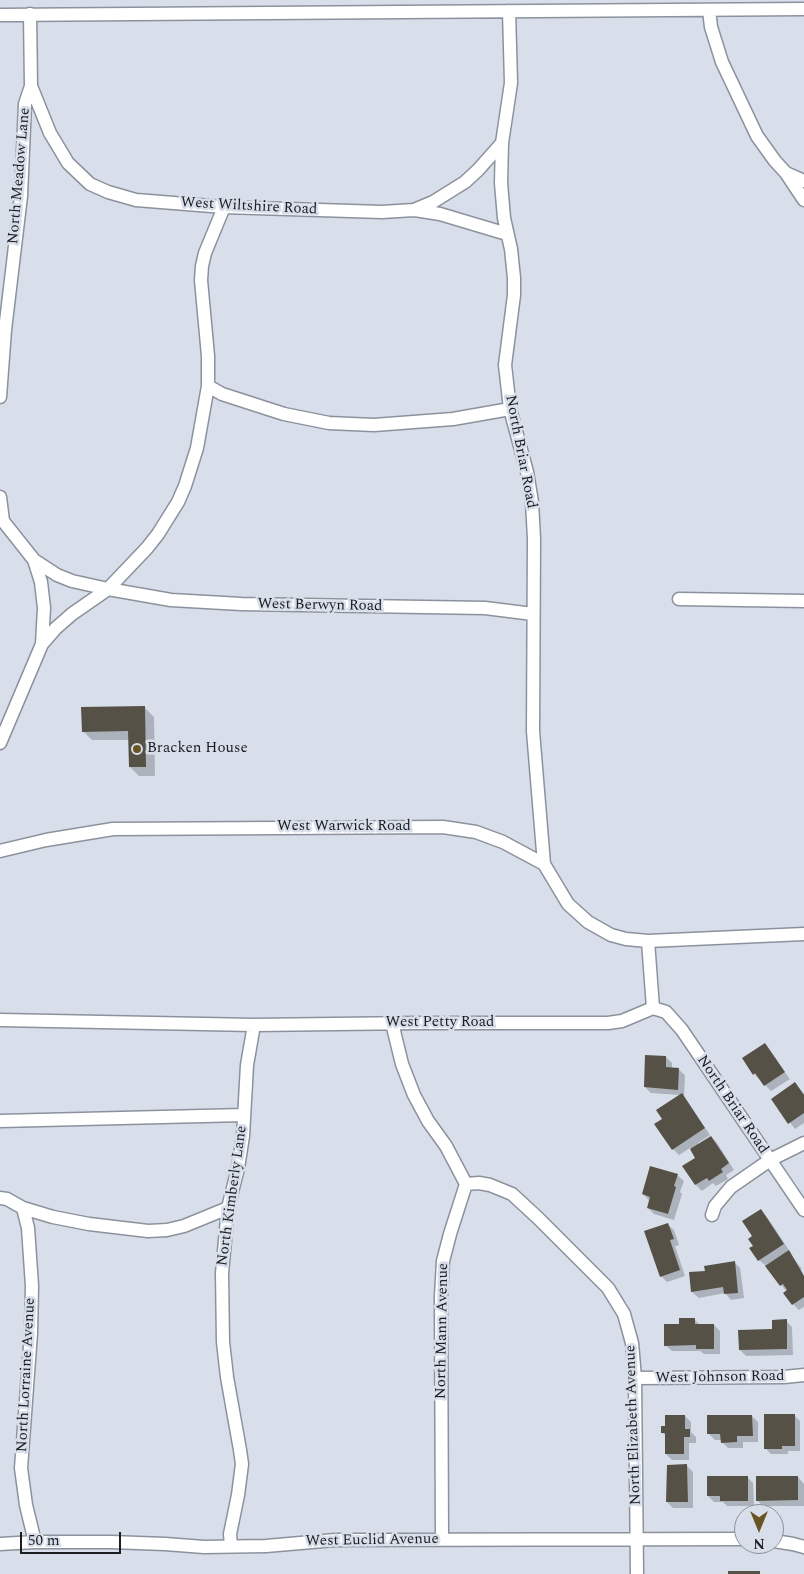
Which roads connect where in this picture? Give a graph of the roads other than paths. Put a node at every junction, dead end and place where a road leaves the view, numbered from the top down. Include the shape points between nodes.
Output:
1 (222, 6) edge
2 (804, 9) edge
3 (709, 10) junction
4 (509, 11) junction
5 (30, 14) junction
6 (0, 15) edge
7 (31, 86) junction
8 (502, 142) junction
9 (786, 173) junction
10 (804, 181) edge
11 (804, 200) edge
12 (224, 207) junction
13 (414, 210) junction
14 (507, 234) junction
15 (208, 386) junction
16 (0, 397) edge
17 (510, 409) junction
18 (0, 497) edge
19 (1, 520) edge
20 (34, 560) junction
21 (108, 589) junction
22 (679, 599) dead end
23 (804, 600) edge
24 (534, 614) junction
25 (42, 644) junction
26 (0, 742) edge
27 (0, 851) edge
28 (544, 864) junction
29 (804, 934) edge
30 (648, 941) junction
31 (653, 1008) junction
32 (0, 1020) edge
33 (392, 1023) junction
34 (254, 1025) junction
35 (243, 1115) junction
36 (0, 1121) edge
37 (804, 1143) edge
38 (770, 1160) junction
39 (466, 1184) junction
40 (2, 1196) edge
41 (23, 1208) junction
42 (228, 1208) junction
43 (804, 1210) edge
44 (712, 1215) dead end
45 (804, 1376) edge
46 (635, 1378) junction
47 (442, 1539) junction
48 (636, 1539) junction
49 (734, 1539) edge
50 (35, 1542) junction
51 (784, 1543) edge
52 (0, 1544) edge
53 (231, 1546) junction
54 (804, 1547) edge
55 (637, 1574) edge

1 - 4 street
1 - 5 street
2 - 3 street
3 - 4 street
3 - 9 street via 719,54 749,121 770,155
4 - 8 street, North Briar Road via 511,83
5 - 6 street
5 - 7 street, North Meadow Lane
7 - 12 street, West Wiltshire Road via 50,133 68,163 90,184 136,200
7 - 16 street, North Meadow Lane via 25,104 21,196 4,330
8 - 13 street, West Wiltshire Road via 464,182
8 - 14 street, North Briar Road via 501,183
9 - 10 street
9 - 11 street
12 - 13 street, West Wiltshire Road via 382,212
12 - 15 street via 202,266
13 - 14 street via 440,214
14 - 17 street, North Briar Road via 514,278 505,365
15 - 17 street via 222,394 284,414 329,423 374,425 453,419
15 - 21 street via 197,448 186,486 158,534
17 - 24 street, North Briar Road via 532,502
18 - 19 street
19 - 20 street
20 - 21 street, West Berwyn Road via 72,581
20 - 25 street via 44,595
21 - 24 street, West Berwyn Road via 171,600 233,604 485,608
21 - 25 street via 72,614
22 - 23 street
24 - 28 street, North Briar Road via 534,731
25 - 26 street
27 - 28 street, West Warwick Road via 113,829 430,826 476,832
28 - 30 street via 568,904 588,922 611,935
29 - 30 street
30 - 31 street
31 - 33 street, West Petty Road via 622,1021 608,1023
31 - 38 street, North Briar Road via 666,1012 678,1026
32 - 34 street, West Petty Road
33 - 34 street, West Petty Road
33 - 39 street via 414,1095
34 - 35 street, North Kimberly Lane via 246,1066
35 - 36 street
35 - 42 street, North Kimberly Lane via 238,1168
37 - 38 street
38 - 43 street, North Briar Road
38 - 44 street via 731,1187
39 - 46 street, North Elizabeth Avenue via 490,1185 512,1194 608,1288 628,1325
39 - 47 street, North Mann Avenue via 443,1262
40 - 41 street
41 - 42 street via 88,1224 148,1231 184,1226
41 - 50 street, North Lorraine Avenue via 28,1228 32,1286 21,1468
42 - 53 street, North Kimberly Lane via 222,1273 223,1342 242,1464 230,1534
45 - 46 street, West Johnson Road
46 - 48 street, North Elizabeth Avenue
47 - 48 street, West Euclid Avenue
47 - 53 street, West Euclid Avenue via 335,1540
48 - 49 street, West Euclid Avenue
48 - 55 street, North Elizabeth Avenue
50 - 52 street, West Euclid Avenue
50 - 53 street, West Euclid Avenue
51 - 54 street

